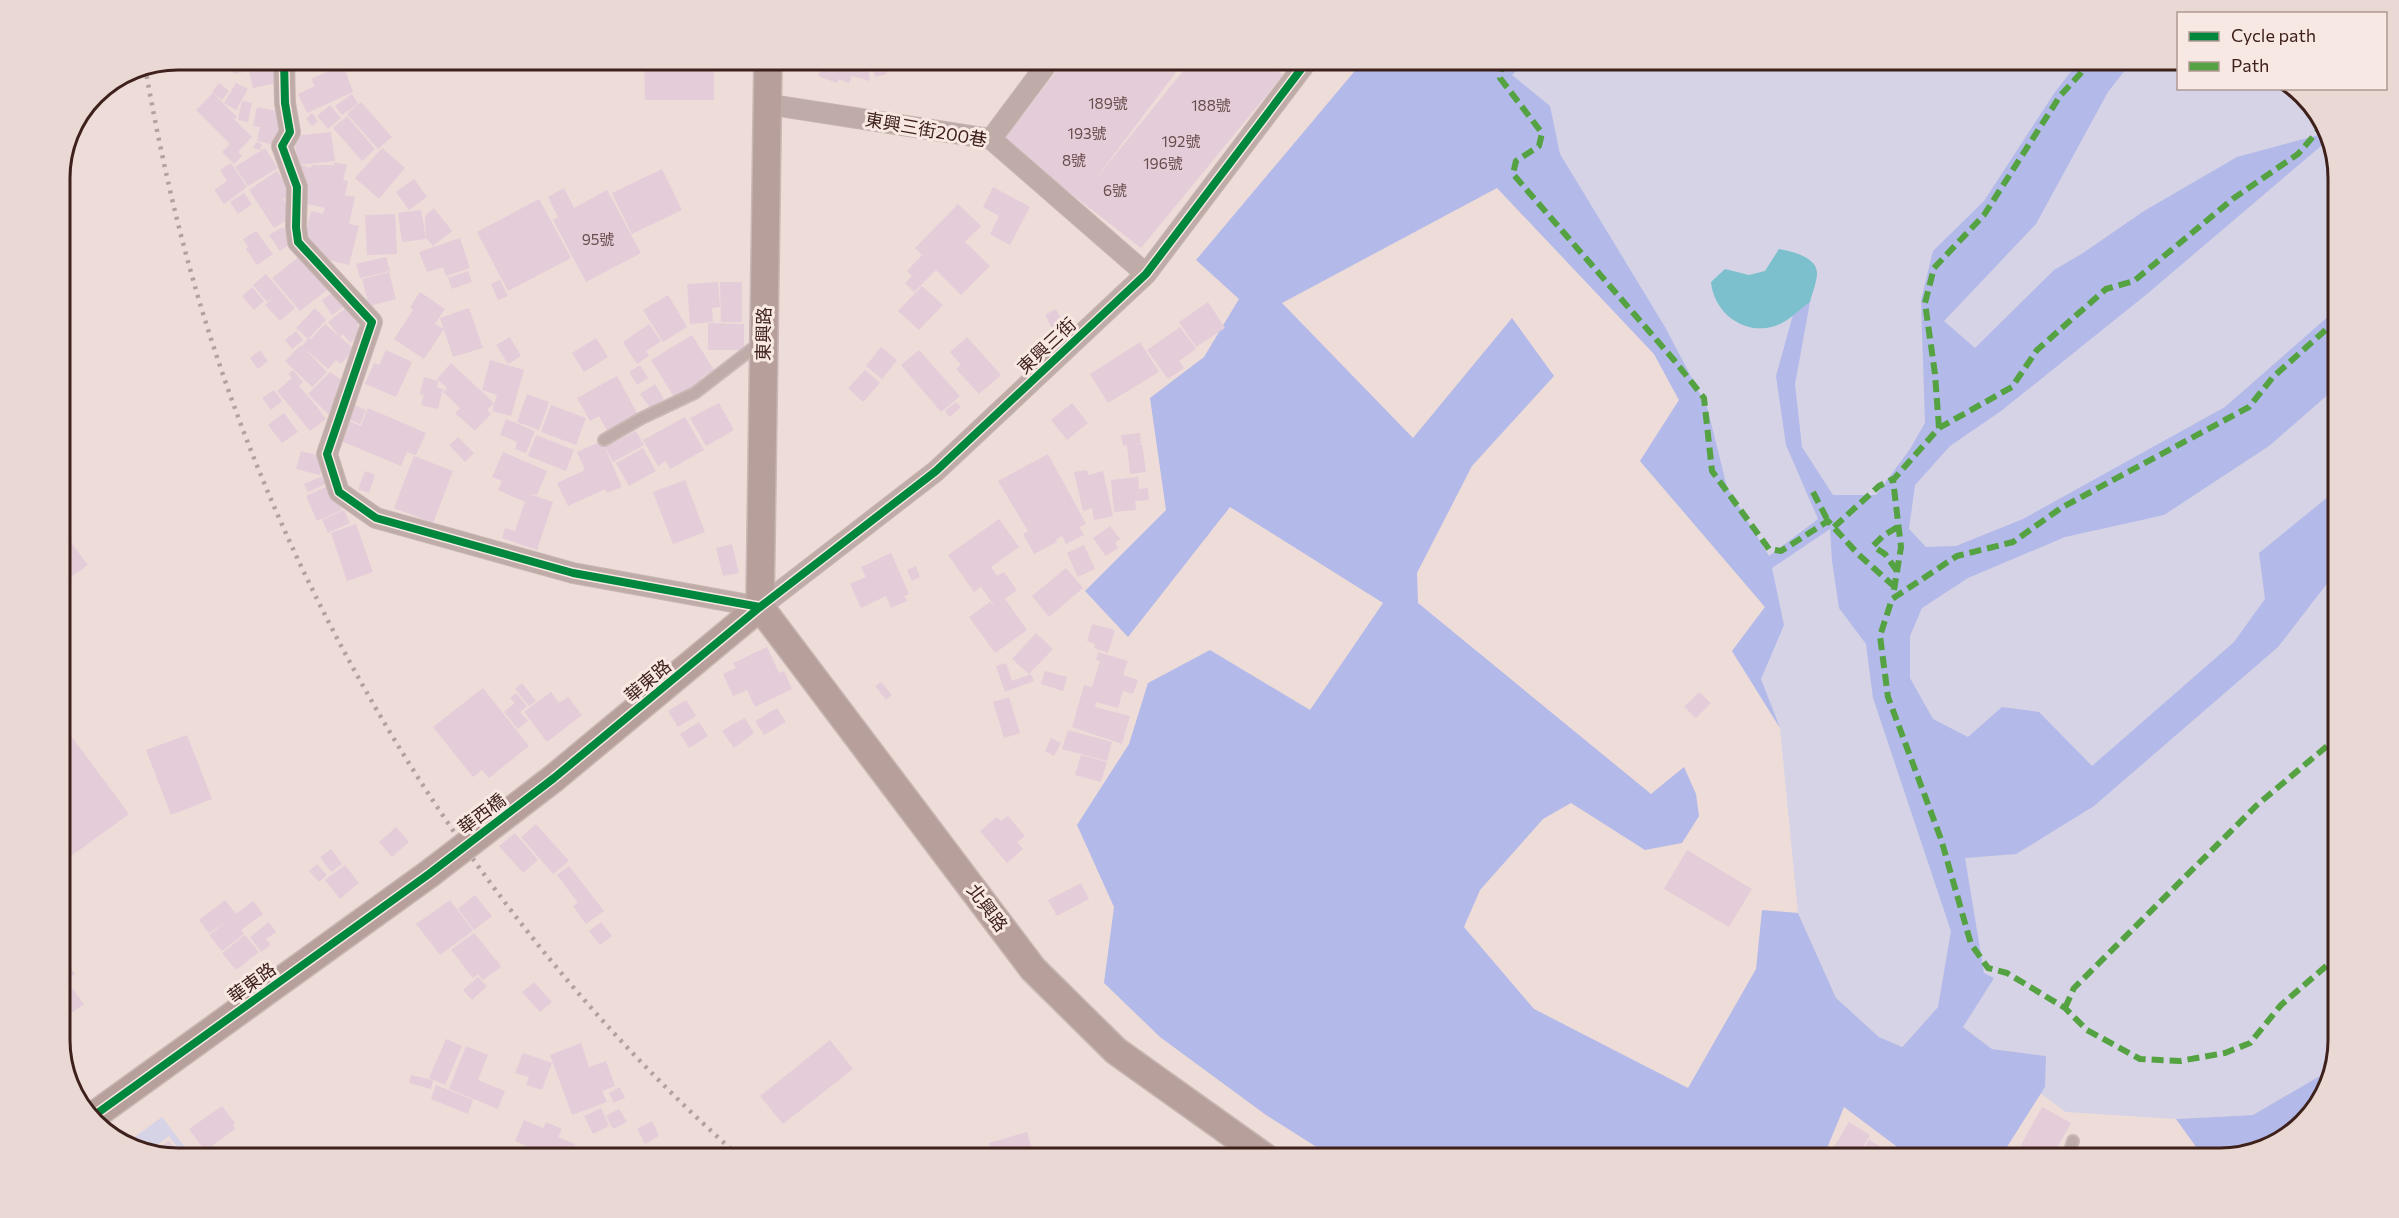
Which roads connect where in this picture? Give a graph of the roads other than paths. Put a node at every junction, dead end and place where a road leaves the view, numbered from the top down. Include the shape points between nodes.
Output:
1 (1300, 70) edge
2 (284, 71) edge
3 (768, 71) edge
4 (1042, 71) edge
5 (766, 104) junction
6 (991, 139) junction
7 (1146, 274) junction
8 (763, 340) junction
9 (604, 440) dead end
10 (760, 607) junction
11 (554, 778) joint
12 (429, 874) joint
13 (98, 1112) edge
14 (2073, 1141) dead end
15 (1252, 1148) edge
16 (2071, 1148) edge

1 - 7 street, 東興三街
2 - 10 street via 290,132 282,146 297,187 298,242 372,322 327,454 339,492 376,518 474,546 573,573
3 - 5 street, 東興路
4 - 6 street
5 - 6 street, 東興三街200巷
5 - 8 street, 東興路
6 - 7 street, 東興三街200巷
7 - 10 street, 東興三街 via 936,471
8 - 9 lane via 695,393
8 - 10 street, 東興路
10 - 11 street, 華東路
10 - 15 street, 北興路 via 1033,969 1116,1051
11 - 12 street, 華西橋, bridge
12 - 13 street, 華東路
14 - 16 lane

